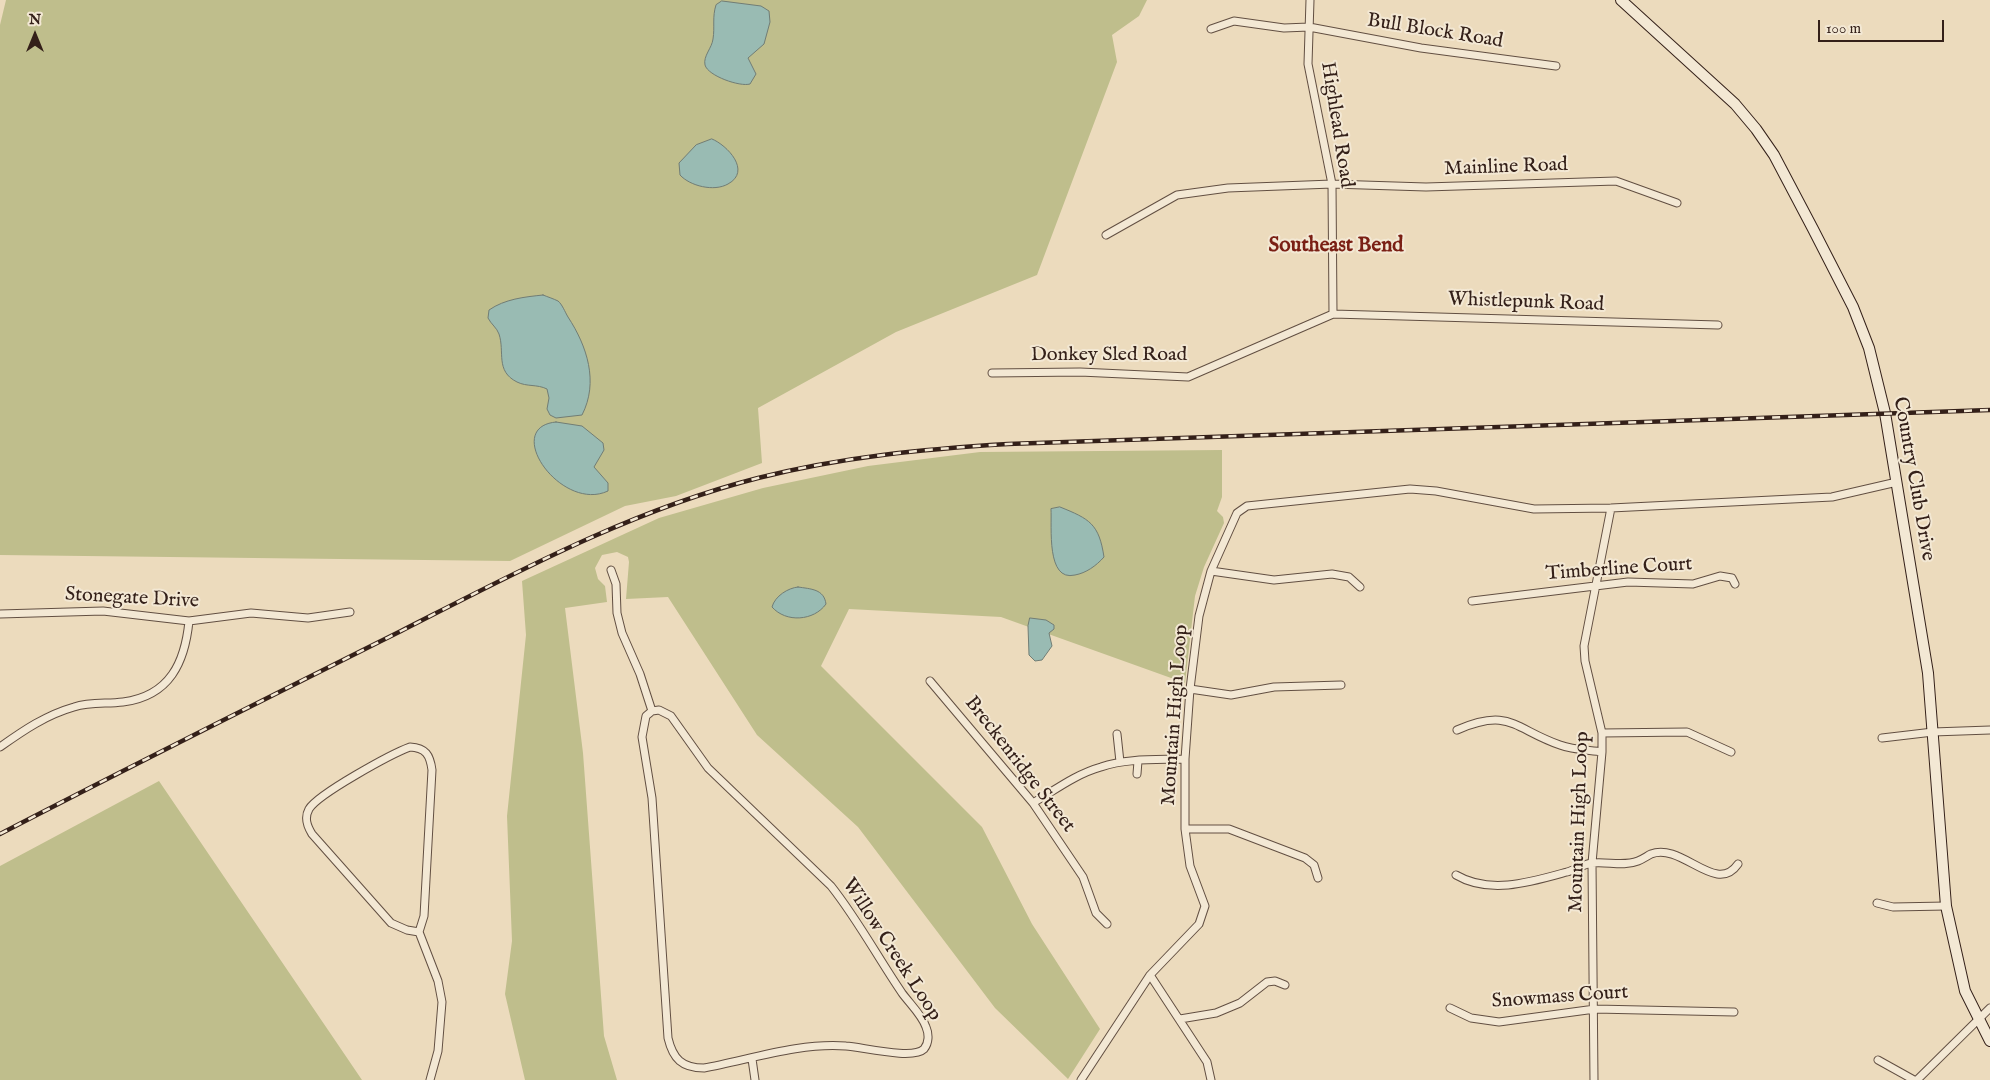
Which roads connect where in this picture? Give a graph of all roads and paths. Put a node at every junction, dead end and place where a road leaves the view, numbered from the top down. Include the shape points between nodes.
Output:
1 (1310, 0) edge
2 (1621, 0) edge
3 (1309, 28) junction
4 (1211, 29) dead end
5 (1556, 66) dead end
6 (1332, 184) junction
7 (1677, 203) dead end
8 (1106, 235) dead end
9 (1333, 314) junction
10 (1718, 325) dead end
11 (992, 372) dead end
12 (1897, 482) junction
13 (1611, 508) junction
14 (611, 570) dead end
15 (1211, 571) junction
16 (1735, 584) dead end
17 (1594, 586) junction
18 (1360, 587) dead end
19 (1472, 601) dead end
20 (350, 612) dead end
21 (0, 614) edge
22 (189, 621) junction
23 (930, 681) dead end
24 (1342, 685) dead end
25 (1190, 690) junction
26 (652, 711) junction
27 (1457, 730) dead end
28 (1990, 730) edge
29 (1933, 732) junction
30 (1602, 733) junction
31 (1117, 734) dead end
32 (1882, 738) dead end
33 (0, 747) edge
34 (1602, 752) junction
35 (1730, 752) dead end
36 (1185, 759) junction
37 (1138, 761) junction
38 (1120, 762) junction
39 (1138, 774) dead end
40 (1033, 803) junction
41 (1185, 829) junction
42 (1592, 863) junction
43 (1738, 864) dead end
44 (1456, 875) dead end
45 (1318, 878) dead end
46 (1877, 903) dead end
47 (1946, 906) junction
48 (1106, 924) dead end
49 (420, 932) junction
50 (1150, 975) junction
51 (1285, 985) dead end
52 (1450, 1008) dead end
53 (1990, 1008) edge
54 (1595, 1009) junction
55 (1734, 1012) dead end
56 (1978, 1018) junction
57 (1180, 1019) junction
58 (1990, 1041) edge
59 (752, 1059) junction
60 (1878, 1060) dead end
61 (430, 1080) edge
62 (755, 1080) edge
63 (1081, 1080) edge
64 (1211, 1080) edge
65 (1594, 1080) edge
66 (1915, 1080) edge

1 - 3 street, Highlead Road
2 - 12 street, Country Club Drive via 1735,104 1774,155 1853,307 1869,348 1880,387
3 - 4 street, Bull Block Road via 1234,22
3 - 5 street, Bull Block Road via 1420,48
3 - 6 street, Highlead Road via 1310,73
6 - 7 street, Mainline Road via 1426,187 1616,181
6 - 8 street, Mainline Road via 1228,188 1177,195
6 - 9 street, Highlead Road
9 - 10 street, Whistlepunk Road
9 - 11 street, Donkey Sled Road via 1188,377
12 - 13 street, Mountain High Loop via 1832,498
12 - 29 street, Country Club Drive via 1928,673
13 - 15 street, Mountain High Loop via 1534,509 1410,489 1247,506 1237,513
13 - 17 street, Mountain High Loop
14 - 26 street via 616,584 622,634
15 - 18 street via 1274,580 1332,574 1349,577
15 - 25 street, Mountain High Loop via 1199,616
16 - 17 street, Timberline Court via 1732,578 1720,576 1693,584 1628,582
17 - 19 street, Timberline Court
17 - 30 street, Mountain High Loop via 1584,646
20 - 22 street, Stonegate Drive via 308,618 250,613
21 - 22 street, Stonegate Drive via 103,611
22 - 33 street via 181,662 172,676 157,689 142,698 75,706 51,714
23 - 40 street, Breckenridge Street
24 - 25 street via 1274,687 1231,695
25 - 36 street, Mountain High Loop
26 - 59 street, Willow Creek Loop via 646,716 642,737 652,798 670,1046 681,1064 689,1068
26 - 59 street, Willow Creek Loop via 659,710 671,716 708,768 831,886 926,1026 928,1035 924,1049 912,1054 821,1045
27 - 34 street via 1476,722 1500,720 1520,725 1560,746
28 - 29 street
29 - 32 street
29 - 47 street, Country Club Drive
30 - 34 street, Mountain High Loop
30 - 35 street via 1686,732
31 - 38 street
34 - 42 street, Mountain High Loop
36 - 37 street
36 - 41 street, Mountain High Loop
37 - 38 street
37 - 39 street
38 - 40 street via 1074,777
40 - 48 street, Breckenridge Street via 1083,877 1096,913
41 - 45 street via 1229,829 1305,858 1314,865
41 - 50 street, Mountain High Loop via 1190,866 1205,906 1199,924
42 - 43 street via 1637,862 1652,853 1670,852 1710,873 1722,874
42 - 44 street via 1500,887 1482,886
42 - 54 street, Mountain High Loop
46 - 47 street
47 - 56 street, Country Club Drive via 1965,991
49 - 49 street via 424,916 432,770 426,752 410,747 314,802 306,814 306,822 312,834 391,922
49 - 61 street via 442,1002 438,1051
50 - 57 street
50 - 63 street, Mountain High Loop
51 - 57 street via 1267,982 1240,1004 1216,1013
52 - 54 street, Snowmass Court via 1471,1018 1499,1022
53 - 56 street
54 - 55 street, Snowmass Court
54 - 65 street, Mountain High Loop
56 - 58 street, Country Club Drive
56 - 66 street
57 - 64 street via 1206,1062
59 - 62 street
60 - 66 street

